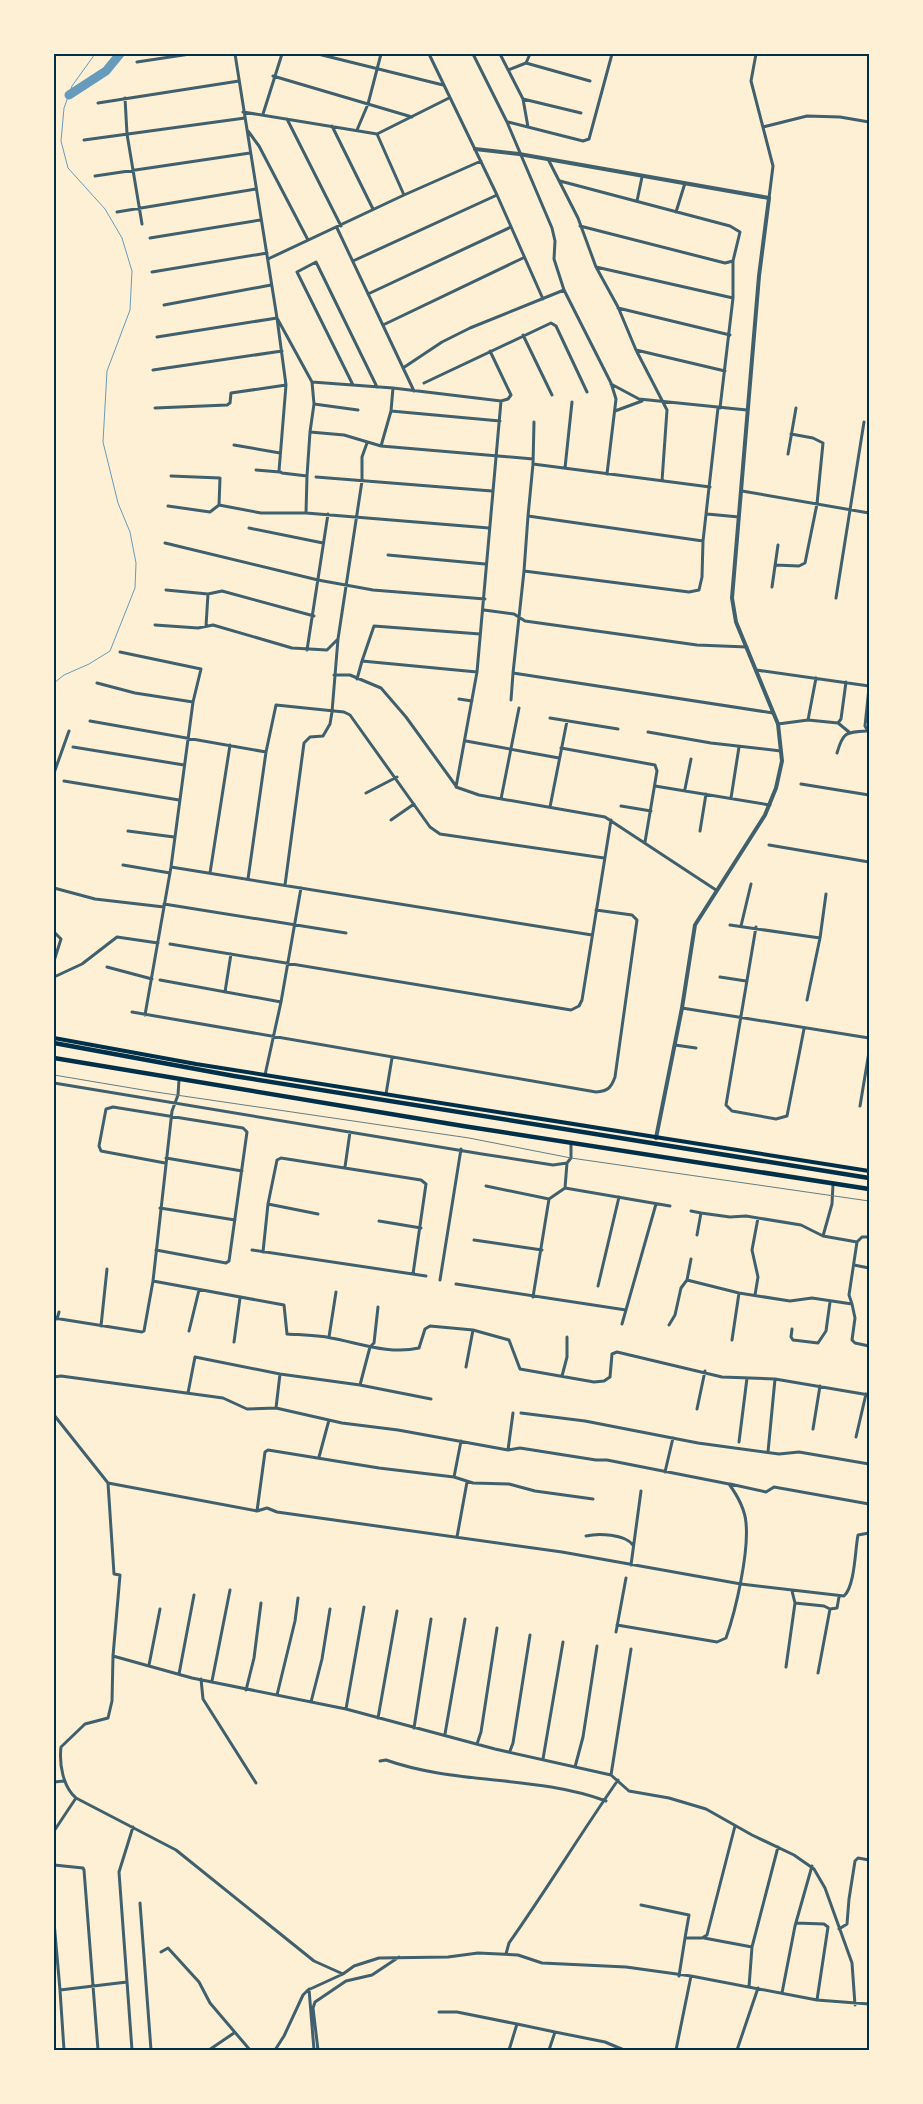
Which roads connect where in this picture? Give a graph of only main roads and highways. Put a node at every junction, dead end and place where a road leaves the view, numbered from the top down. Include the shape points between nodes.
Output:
1 (54, 1038) edge
2 (54, 1043) edge
3 (84, 1044) junction
4 (72, 1047) junction
5 (54, 1058) edge
6 (788, 1158) junction
7 (788, 1164) junction
8 (869, 1171) edge
9 (869, 1178) edge
10 (869, 1189) edge

1 - 3 main road
2 - 4 main road
3 - 4 main road
3 - 6 main road
4 - 7 main road
5 - 10 main road via 571,1144
6 - 7 main road
6 - 8 main road
7 - 9 main road

